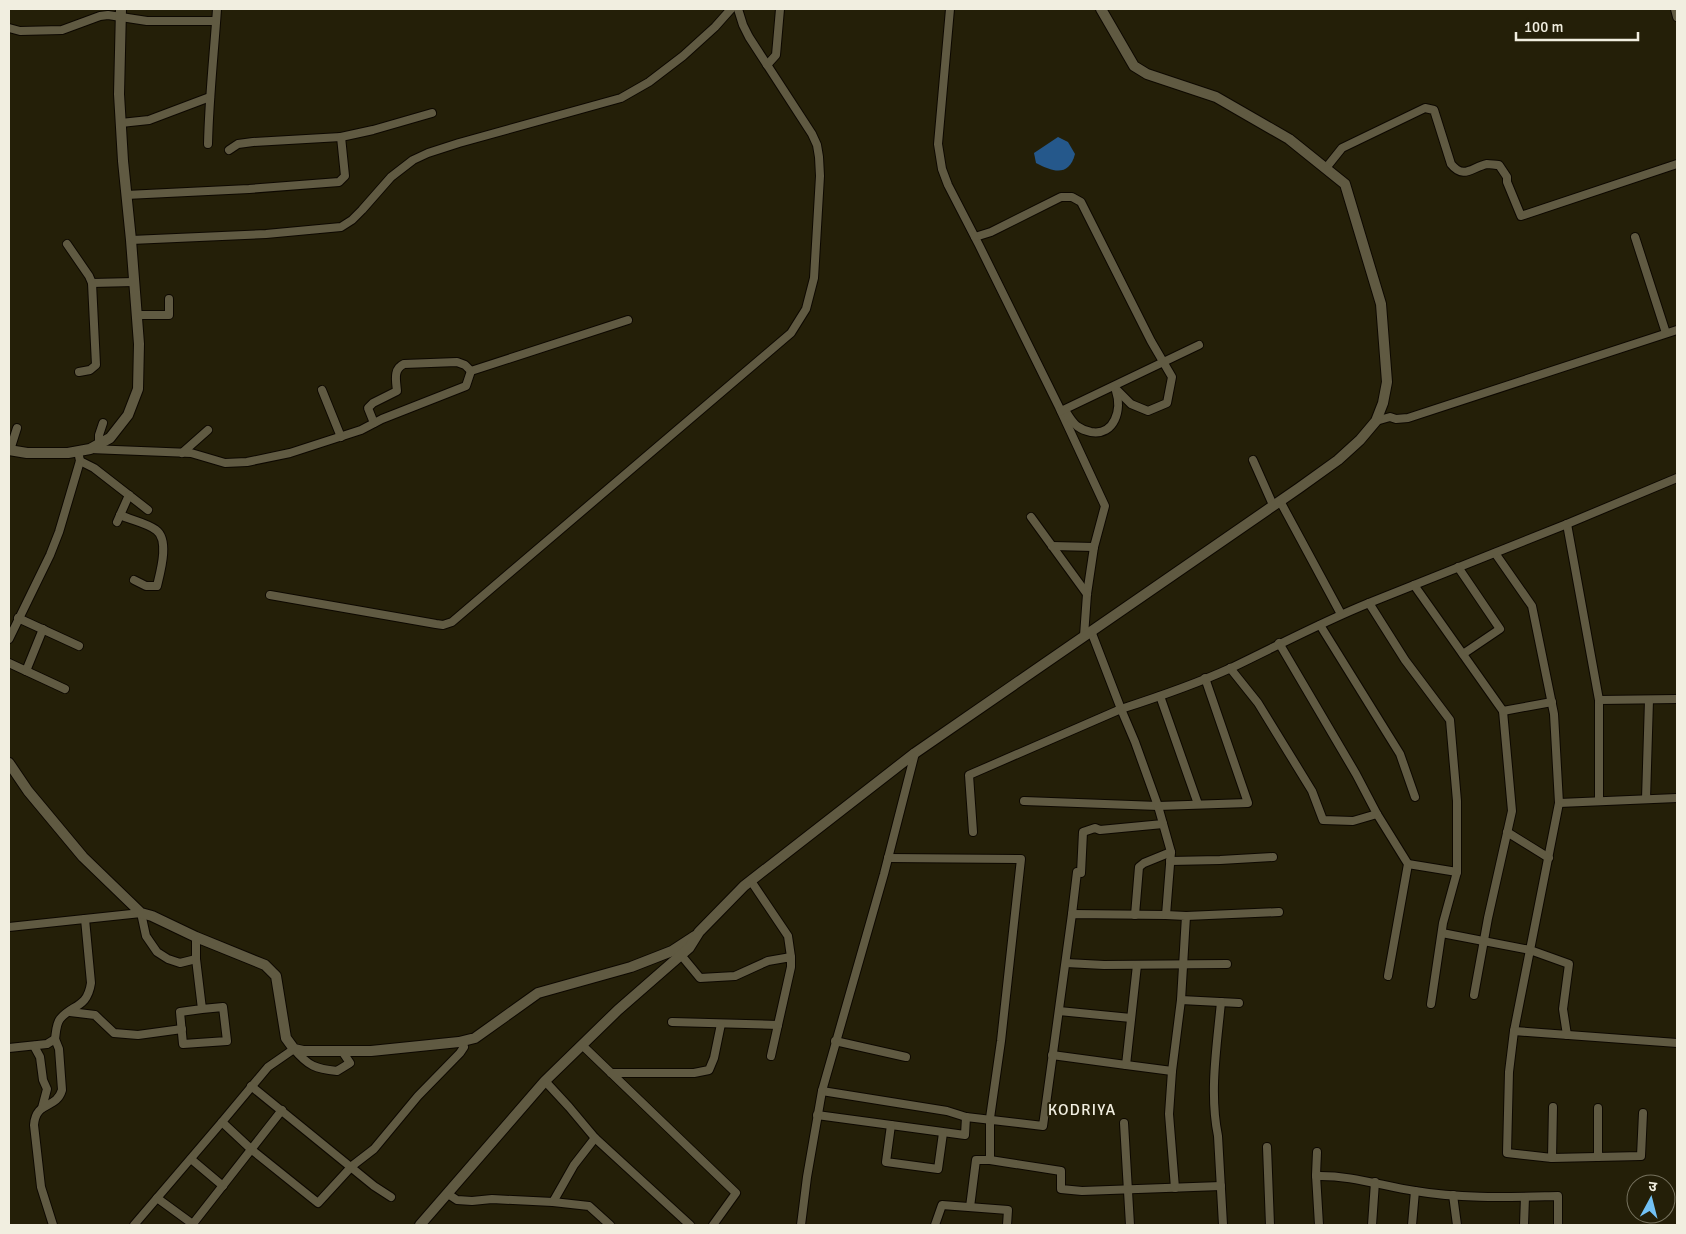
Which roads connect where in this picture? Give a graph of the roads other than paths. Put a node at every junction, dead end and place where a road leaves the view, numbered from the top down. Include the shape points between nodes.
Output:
1 (217, 9) edge
2 (731, 9) edge
3 (738, 9) edge
4 (780, 9) edge
5 (950, 9) edge
6 (1101, 9) edge
7 (1675, 9) edge
8 (121, 13) edge
9 (1677, 17) edge
10 (216, 21) junction
11 (9, 28) edge
12 (767, 65) junction
13 (210, 97) junction
14 (432, 113) dead end
15 (121, 123) junction
16 (341, 137) junction
17 (208, 144) dead end
18 (230, 150) dead end
19 (1677, 164) edge
20 (1326, 168) junction
21 (126, 195) junction
22 (975, 237) junction
23 (1635, 237) dead end
24 (131, 240) junction
25 (67, 244) dead end
26 (134, 282) junction
27 (92, 283) junction
28 (169, 299) dead end
29 (136, 315) junction
30 (628, 320) dead end
31 (1677, 330) edge
32 (1666, 333) junction
33 (1199, 345) dead end
34 (1163, 363) junction
35 (471, 371) junction
36 (79, 372) dead end
37 (1114, 387) junction
38 (322, 390) dead end
39 (1063, 411) junction
40 (1376, 421) junction
41 (103, 423) dead end
42 (374, 423) junction
43 (17, 428) dead end
44 (208, 430) dead end
45 (341, 437) junction
46 (99, 444) junction
47 (90, 449) junction
48 (9, 451) edge
49 (182, 453) junction
50 (79, 456) junction
51 (1253, 460) dead end
52 (1677, 478) edge
53 (129, 495) junction
54 (1277, 503) junction
55 (148, 510) dead end
56 (1031, 517) dead end
57 (1567, 524) junction
58 (1052, 546) junction
59 (1094, 547) junction
60 (1495, 553) junction
61 (1458, 567) junction
62 (134, 580) dead end
63 (1414, 584) junction
64 (1087, 594) junction
65 (270, 595) dead end
66 (1369, 602) junction
67 (1341, 614) junction
68 (18, 618) junction
69 (1320, 625) junction
70 (43, 629) junction
71 (1087, 634) junction
72 (9, 639) edge
73 (1279, 643) junction
74 (79, 646) dead end
75 (1463, 654) junction
76 (9, 664) edge
77 (1230, 668) junction
78 (26, 671) junction
79 (1205, 678) junction
80 (65, 689) dead end
81 (1160, 696) junction
82 (1677, 699) edge
83 (1599, 700) junction
84 (1649, 700) junction
85 (1552, 702) junction
86 (1120, 709) junction
87 (1503, 711) junction
88 (915, 753) junction
89 (9, 763) edge
90 (1415, 797) dead end
91 (1677, 798) edge
92 (1646, 799) junction
93 (1024, 801) dead end
94 (1599, 801) junction
95 (1559, 803) junction
96 (1198, 804) junction
97 (1158, 806) junction
98 (1377, 814) junction
99 (1163, 824) junction
100 (974, 832) dead end
101 (1507, 832) junction
102 (1170, 852) junction
103 (1272, 857) dead end
104 (888, 858) junction
105 (1549, 858) junction
106 (1170, 861) junction
107 (1408, 864) junction
108 (1457, 872) junction
109 (751, 881) junction
110 (1279, 912) dead end
111 (141, 913) junction
112 (1072, 914) junction
113 (1135, 915) junction
114 (1166, 915) junction
115 (1186, 916) junction
116 (85, 919) junction
117 (9, 927) edge
118 (700, 932) junction
119 (1442, 933) junction
120 (196, 937) junction
121 (1484, 940) junction
122 (1530, 950) junction
123 (681, 955) junction
124 (791, 958) junction
125 (196, 959) junction
126 (1066, 963) junction
127 (1184, 964) junction
128 (1227, 964) dead end
129 (1137, 965) junction
130 (1388, 976) dead end
131 (1474, 995) dead end
132 (1182, 1000) junction
133 (1221, 1002) junction
134 (1239, 1003) dead end
135 (1431, 1004) dead end
136 (202, 1008) junction
137 (1059, 1011) junction
138 (70, 1012) junction
139 (1131, 1018) junction
140 (672, 1022) dead end
141 (721, 1024) junction
142 (778, 1025) junction
143 (182, 1029) junction
144 (1514, 1031) junction
145 (1567, 1036) junction
146 (55, 1039) junction
147 (835, 1042) junction
148 (9, 1043) edge
149 (1677, 1043) edge
150 (582, 1045) junction
151 (34, 1046) junction
152 (464, 1047) dead end
153 (9, 1048) edge
154 (294, 1049) junction
155 (342, 1051) junction
156 (354, 1051) junction
157 (1052, 1054) junction
158 (771, 1056) dead end
159 (906, 1057) dead end
160 (350, 1063) junction
161 (1126, 1065) junction
162 (1172, 1072) junction
163 (611, 1073) junction
164 (545, 1081) junction
165 (251, 1086) junction
166 (822, 1091) junction
167 (1554, 1107) dead end
168 (42, 1108) junction
169 (1598, 1108) dead end
170 (282, 1110) junction
171 (1643, 1113) dead end
172 (818, 1115) junction
173 (966, 1117) junction
174 (990, 1118) junction
175 (222, 1122) junction
176 (1124, 1123) dead end
177 (891, 1125) junction
178 (943, 1133) junction
179 (595, 1138) junction
180 (1267, 1148) dead end
181 (252, 1150) junction
182 (1317, 1152) dead end
183 (1598, 1157) junction
184 (1552, 1158) junction
185 (191, 1159) junction
186 (990, 1160) junction
187 (352, 1166) junction
188 (1316, 1176) junction
189 (1375, 1182) junction
190 (223, 1186) junction
191 (1221, 1186) junction
192 (1175, 1188) junction
193 (1128, 1189) junction
194 (1415, 1191) junction
195 (448, 1194) junction
196 (1453, 1195) junction
197 (391, 1197) dead end
198 (1525, 1197) junction
199 (157, 1198) junction
200 (553, 1202) junction
201 (970, 1207) junction
202 (53, 1225) edge
203 (134, 1225) edge
204 (193, 1225) edge
205 (420, 1225) edge
206 (610, 1225) edge
207 (690, 1225) edge
208 (713, 1225) edge
209 (801, 1225) edge
210 (934, 1225) edge
211 (1007, 1225) edge
212 (1130, 1225) edge
213 (1223, 1225) edge
214 (1270, 1225) edge
215 (1319, 1225) edge
216 (1372, 1225) edge
217 (1412, 1225) edge
218 (1457, 1225) edge
219 (1524, 1225) edge
220 (1558, 1225) edge

1 - 10 street
2 - 24 street via 689,51 649,82 621,98 428,153 391,177 352,220 341,227
3 - 12 street via 749,37
4 - 12 street via 776,56
5 - 22 street via 939,130 940,158 948,185
6 - 20 street via 1134,66 1146,74 1216,98 1289,139
7 - 9 street
8 - 10 street via 147,21
8 - 11 street via 100,16 62,30 20,31
8 - 15 street
10 - 13 street
12 - 65 street via 812,134 820,157 814,278 806,309 791,333 452,622 436,624
13 - 15 street via 149,120
13 - 17 street
14 - 16 street
15 - 21 street
16 - 18 street via 253,142 238,144
16 - 21 street via 345,176 339,182
19 - 20 street via 1521,216 1507,176 1499,165 1456,170 1451,164 1434,110 1425,108 1342,148
20 - 40 street via 1345,184 1381,304 1387,382 1384,403
21 - 24 street
22 - 34 street via 1061,197 1077,198
22 - 39 street
23 - 32 street
24 - 26 street
25 - 27 street
26 - 27 street
26 - 29 street
27 - 36 street via 96,365
28 - 29 street via 169,315
29 - 46 street via 138,389 128,415 110,438
30 - 35 street
31 - 32 street
32 - 40 street via 1408,418 1390,417
33 - 34 street
34 - 37 street
34 - 37 street via 1172,376 1172,384 1167,403 1156,409 1148,411 1131,404
35 - 42 street via 466,386
35 - 42 street via 457,362 398,367 397,391 368,408
37 - 39 street
37 - 39 street via 1119,404 1117,416 1105,431 1085,431
38 - 45 street
39 - 59 street via 1105,506
40 - 54 street via 1338,460
41 - 46 street
42 - 45 street
43 - 48 street
44 - 49 street
45 - 49 street via 247,462 225,463
46 - 47 street
47 - 49 street
47 - 50 street
48 - 50 street
50 - 53 street
50 - 68 street via 59,532
51 - 54 street
52 - 57 street
53 - 55 street
53 - 62 street via 119,518 157,531 163,549 156,586 146,586
54 - 67 street
54 - 71 street
56 - 58 street
57 - 60 street
57 - 83 street
58 - 59 street
58 - 64 street
59 - 64 street
60 - 61 street
60 - 85 street via 1532,606
61 - 63 street
61 - 75 street via 1500,629
63 - 66 street
63 - 75 street
64 - 71 street
66 - 67 street
66 - 108 street via 1405,660 1450,720 1457,800
67 - 69 street
68 - 70 street
68 - 72 street
69 - 73 street
69 - 90 street via 1400,754
70 - 74 street
70 - 78 street
71 - 86 street
71 - 88 street
73 - 77 street
73 - 98 street
75 - 87 street
76 - 78 street
77 - 79 street
77 - 98 street via 1258,703 1312,791 1323,820 1353,820
78 - 80 street
79 - 81 street
79 - 96 street via 1248,802
81 - 86 street
81 - 96 street
82 - 84 street
83 - 84 street
83 - 94 street
84 - 92 street
85 - 87 street
85 - 95 street
86 - 97 street
86 - 100 street via 969,775
87 - 101 street via 1512,811
88 - 104 street
88 - 109 street
89 - 111 street via 83,858
91 - 92 street
92 - 94 street
93 - 97 street
94 - 95 street
95 - 105 street
96 - 97 street
97 - 99 street
98 - 107 street
99 - 102 street
99 - 112 street via 1095,828 1083,832
101 - 105 street
101 - 121 street
102 - 106 street
102 - 113 street via 1139,868
103 - 106 street
104 - 147 street
104 - 174 street via 1021,859
105 - 122 street
106 - 114 street
107 - 108 street
107 - 130 street
108 - 119 street
109 - 118 street
109 - 124 street via 788,936
110 - 115 street
111 - 116 street
111 - 120 street
111 - 125 street via 146,936 157,952 180,963
112 - 113 street
112 - 126 street
113 - 114 street
114 - 115 street
115 - 127 street
116 - 117 street
116 - 138 street via 92,983 85,1000
118 - 123 street
118 - 156 street via 672,951 631,967 538,993 475,1038
119 - 121 street
119 - 135 street
120 - 125 street
120 - 154 street via 265,965 276,976 286,1038
121 - 122 street
121 - 131 street
122 - 144 street
122 - 145 street via 1569,964 1563,1009
123 - 124 street via 700,978 735,976 768,960
123 - 150 street
124 - 142 street
125 - 136 street
126 - 129 street
126 - 137 street
127 - 128 street
127 - 129 street
127 - 132 street
129 - 139 street
132 - 133 street
132 - 162 street
133 - 134 street
133 - 191 street via 1215,1077
136 - 143 street via 180,1012
136 - 143 street via 223,1007 227,1041 184,1044
137 - 139 street
137 - 157 street
138 - 143 street via 95,1015 114,1033 138,1035
138 - 146 street via 59,1020
139 - 161 street
140 - 141 street
141 - 142 street
141 - 163 street via 709,1070 694,1073
142 - 158 street
144 - 145 street
144 - 184 street via 1509,1072 1507,1152
145 - 149 street
146 - 151 street
146 - 168 street via 59,1049 62,1090 55,1101
147 - 159 street
147 - 166 street
148 - 153 street
150 - 163 street
150 - 164 street
151 - 153 street
151 - 168 street via 40,1057 47,1089
152 - 187 street via 374,1149
154 - 155 street
154 - 160 street via 315,1068 337,1071
154 - 165 street via 268,1067
155 - 156 street
155 - 160 street
156 - 160 street
157 - 161 street
157 - 174 street via 1043,1126
161 - 162 street
162 - 192 street via 1169,1114
163 - 208 street via 736,1193
164 - 179 street
164 - 195 street
165 - 170 street
165 - 175 street
166 - 172 street
166 - 173 street via 947,1111
167 - 184 street
168 - 202 street via 38,1110 34,1125 41,1187
169 - 183 street
170 - 181 street
170 - 187 street
171 - 183 street via 1641,1156
172 - 177 street
172 - 209 street
173 - 174 street
173 - 178 street via 965,1135
174 - 186 street
175 - 181 street
175 - 185 street
176 - 193 street
177 - 178 street
177 - 178 street via 886,1162 938,1169
179 - 200 street
179 - 207 street
180 - 214 street
181 - 187 street via 318,1203
181 - 190 street
182 - 188 street
183 - 184 street
185 - 190 street
185 - 199 street
186 - 193 street via 1061,1170 1061,1189
186 - 201 street via 976,1160
187 - 197 street
188 - 189 street via 1331,1175
188 - 215 street
189 - 194 street
189 - 216 street
190 - 204 street
191 - 192 street
191 - 213 street
192 - 193 street
193 - 212 street
194 - 196 street
194 - 217 street
195 - 200 street via 457,1200
195 - 205 street
196 - 198 street
196 - 218 street
198 - 219 street
198 - 220 street via 1558,1196
199 - 203 street
199 - 204 street
200 - 206 street via 589,1206
201 - 210 street via 942,1205
201 - 211 street via 1008,1210

